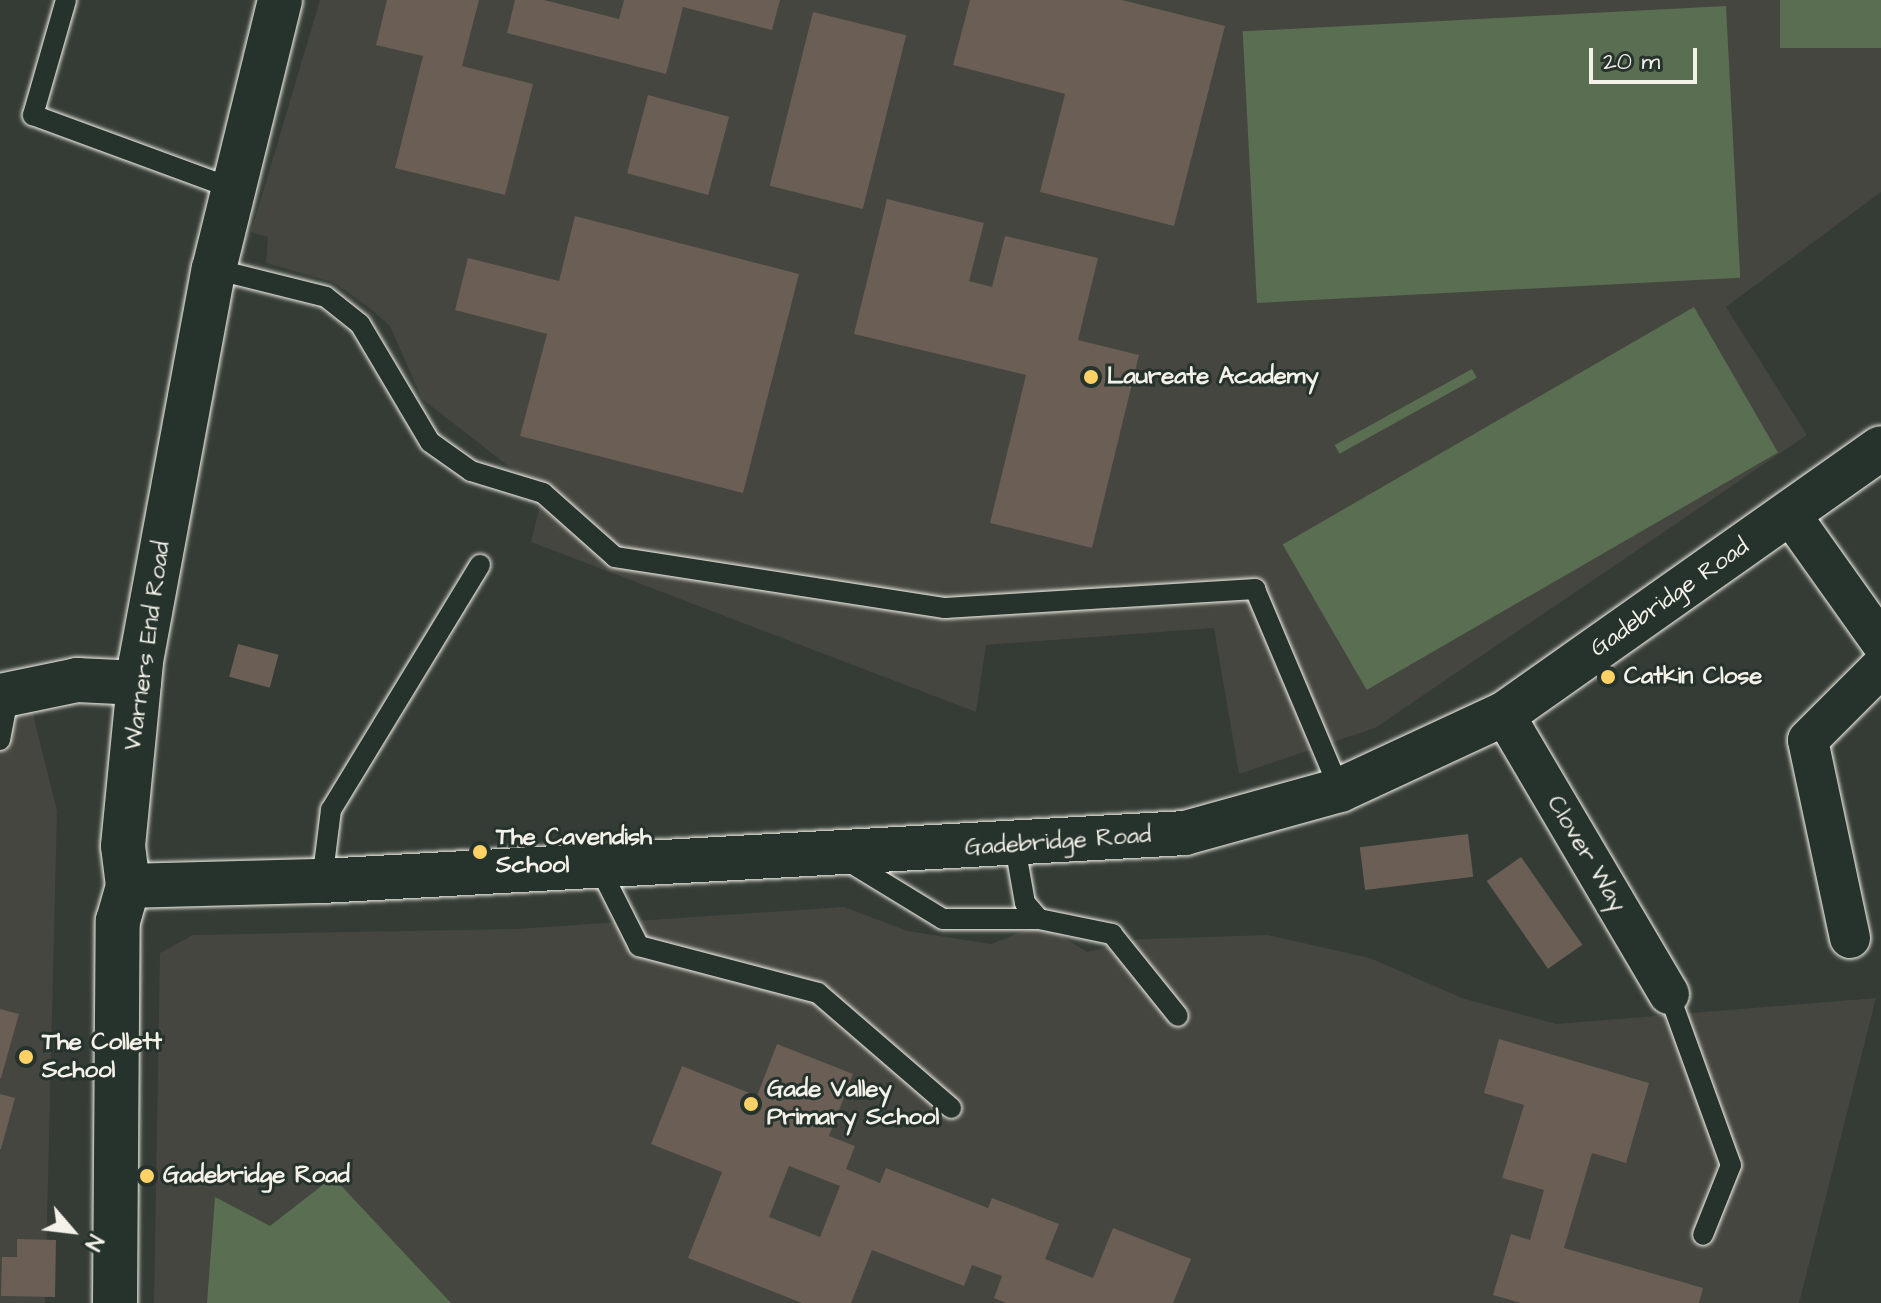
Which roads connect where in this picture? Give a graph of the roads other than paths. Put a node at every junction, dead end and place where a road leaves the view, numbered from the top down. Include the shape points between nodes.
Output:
1 (66, 0) edge
2 (280, 0) edge
3 (234, 189) junction
4 (214, 269) junction
5 (1881, 448) edge
6 (1790, 514) junction
7 (480, 565) dead end
8 (1881, 642) edge
9 (1881, 667) edge
10 (139, 683) junction
11 (4, 695) edge
12 (1504, 714) junction
13 (0, 740) edge
14 (1340, 790) junction
15 (1015, 846) junction
16 (837, 854) junction
17 (598, 865) junction
18 (322, 881) junction
19 (128, 886) junction
20 (1039, 919) junction
21 (1850, 938) dead end
22 (1669, 994) joint
23 (1178, 1016) dead end
24 (951, 1108) dead end
25 (1703, 1235) dead end
26 (115, 1303) edge

1 - 3 lane via 33,115
2 - 3 street, Warners End Road
3 - 4 street, Warners End Road
4 - 10 street, Warners End Road
4 - 14 lane via 326,297 360,324 430,442 471,471 543,493 615,557 945,608 1255,589
5 - 6 street, Gadebridge Road
6 - 8 street
6 - 12 street, Gadebridge Road
7 - 18 lane via 331,810
9 - 21 street via 1808,740
10 - 11 street via 77,680
10 - 19 street, Warners End Road via 123,846
11 - 13 lane
12 - 14 street, Gadebridge Road
12 - 22 street, Clover Way
14 - 15 street, Gadebridge Road via 1185,833
15 - 16 street, Gadebridge Road
15 - 20 lane via 1025,903
16 - 17 street, Gadebridge Road
16 - 20 lane via 943,919
17 - 18 street, Gadebridge Road
17 - 24 lane via 639,946 818,993
18 - 19 street, Gadebridge Road
19 - 26 street, Warners End Road via 118,921
20 - 23 lane via 1112,934
22 - 25 lane via 1731,1165

